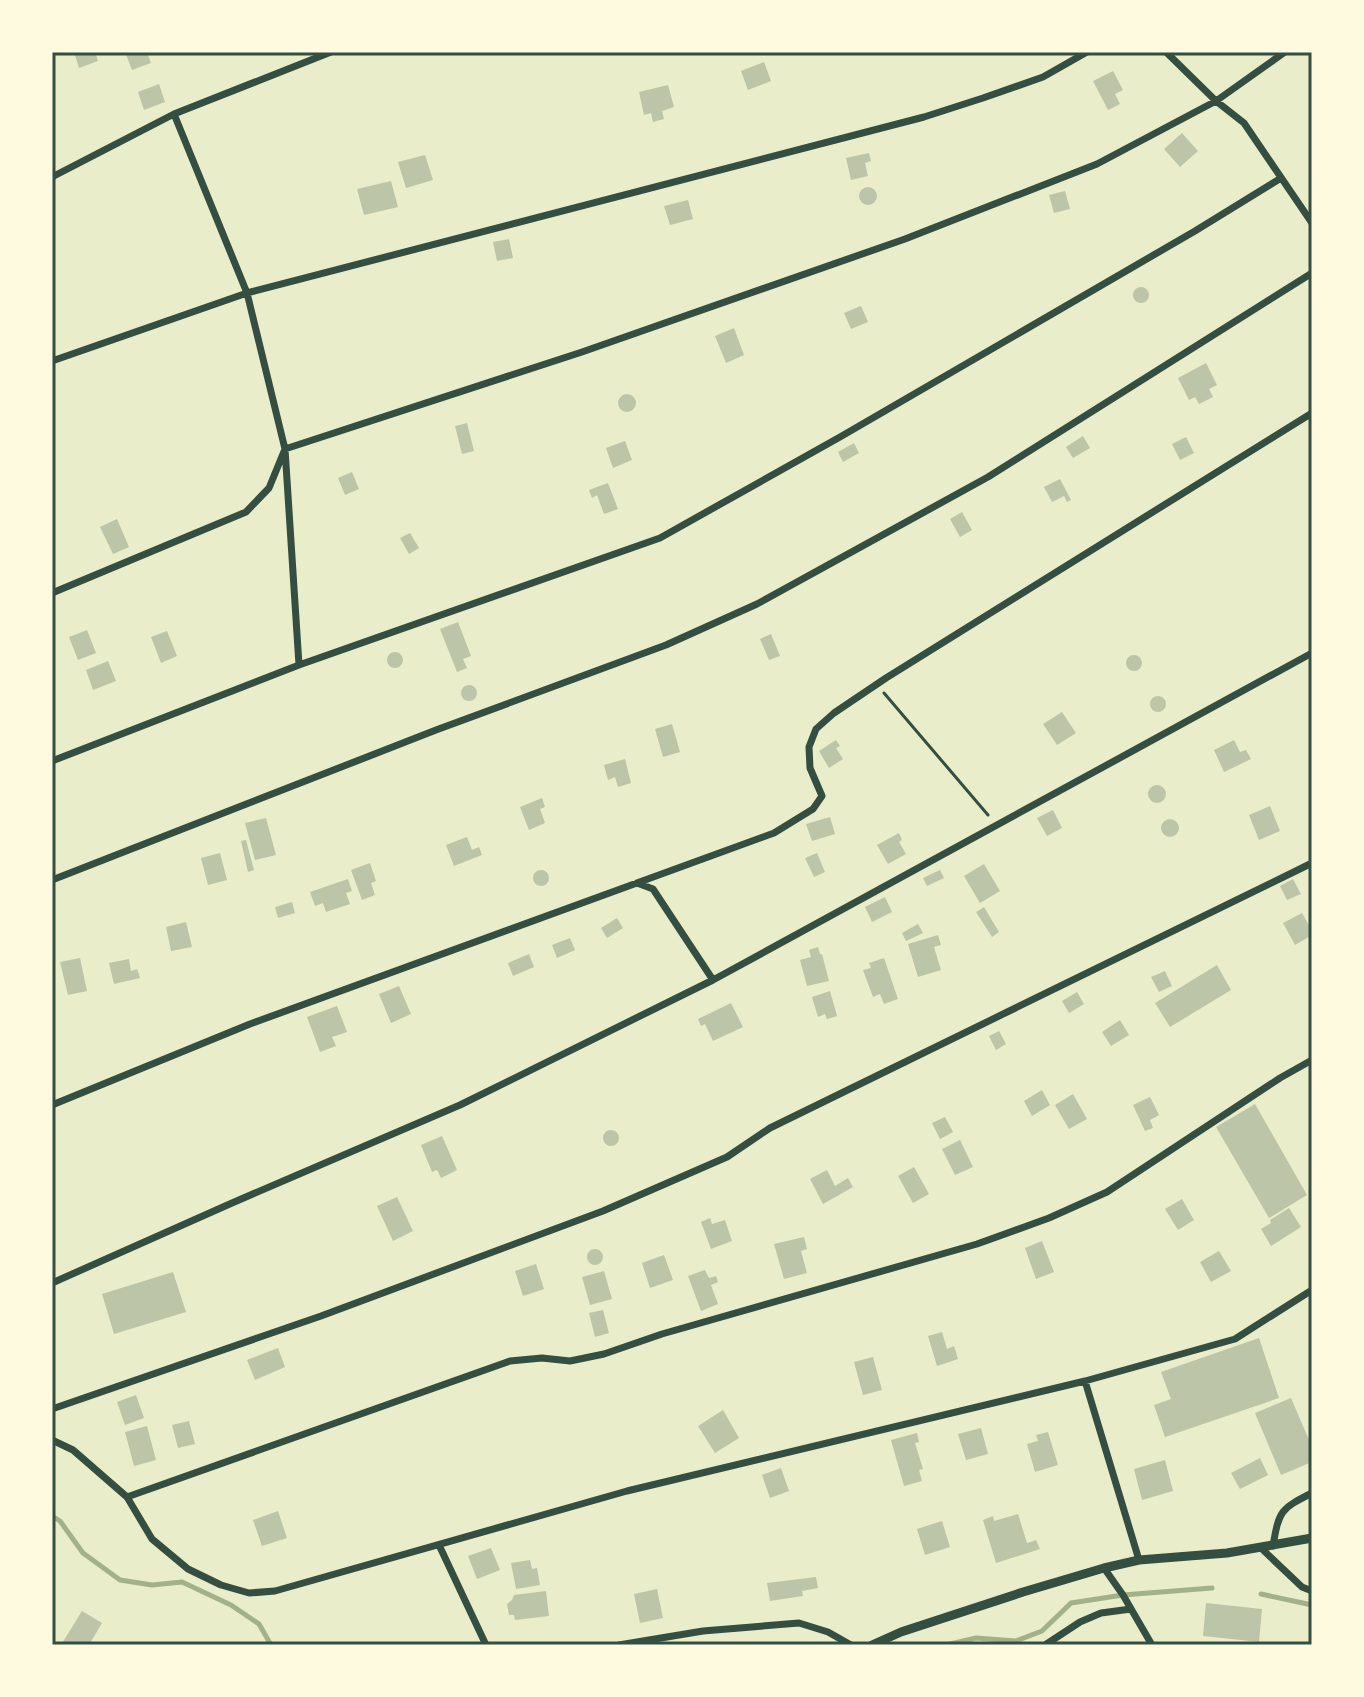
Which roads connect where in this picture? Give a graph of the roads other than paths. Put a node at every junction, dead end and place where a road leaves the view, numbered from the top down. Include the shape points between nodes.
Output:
1 (331, 52) edge
2 (1087, 52) edge
3 (1166, 52) edge
4 (1285, 52) edge
5 (1216, 101) junction
6 (174, 114) junction
7 (52, 177) edge
8 (1281, 178) junction
9 (1312, 223) edge
10 (1312, 273) edge
11 (247, 293) junction
12 (52, 361) edge
13 (1312, 413) edge
14 (285, 449) junction
15 (52, 593) edge
16 (1312, 654) edge
17 (299, 665) junction
18 (52, 761) edge
19 (1312, 863) edge
20 (52, 880) edge
21 (637, 883) junction
22 (713, 980) junction
23 (1312, 1060) edge
24 (52, 1105) edge
25 (52, 1283) edge
26 (1312, 1290) edge
27 (1085, 1381) junction
28 (52, 1409) edge
29 (52, 1440) edge
30 (1312, 1493) edge
31 (127, 1497) junction
32 (1312, 1538) edge
33 (439, 1545) junction
34 (1273, 1546) junction
35 (1261, 1548) junction
36 (1139, 1560) junction
37 (1104, 1568) junction
38 (1312, 1591) edge
39 (1131, 1609) junction
40 (486, 1645) edge
41 (619, 1645) edge
42 (851, 1645) edge
43 (872, 1645) edge
44 (1045, 1645) edge
45 (1152, 1645) edge

1 - 6 street
2 - 11 street via 1043,77 924,117
3 - 5 street
4 - 5 street
5 - 8 street via 1244,123
5 - 14 street via 1097,164 905,239
6 - 7 street
6 - 11 street
8 - 9 street
8 - 17 street via 660,538
10 - 20 street via 988,477 757,604 666,645
11 - 12 street
11 - 14 street
13 - 21 street via 834,713 816,729 809,747 810,768 822,796 813,809 774,833
14 - 15 street via 269,488 246,512
14 - 17 street
16 - 22 street
17 - 18 street
19 - 28 street via 770,1128 727,1157 603,1211
21 - 22 street via 653,889
21 - 24 street via 250,1024
22 - 25 street via 460,1105
23 - 31 street via 1107,1192 1049,1218 604,1354 570,1361 510,1361
26 - 27 street via 1235,1339
27 - 33 street via 627,1491
27 - 36 street
29 - 31 street via 73,1450
30 - 34 street via 1278,1517
31 - 33 street via 152,1539 188,1569 249,1593 275,1591
32 - 34 street
33 - 40 street
34 - 35 street
35 - 36 street
35 - 38 street
36 - 37 street
37 - 39 street
37 - 43 street
39 - 44 street via 1101,1613
39 - 45 street
41 - 42 street via 799,1623

